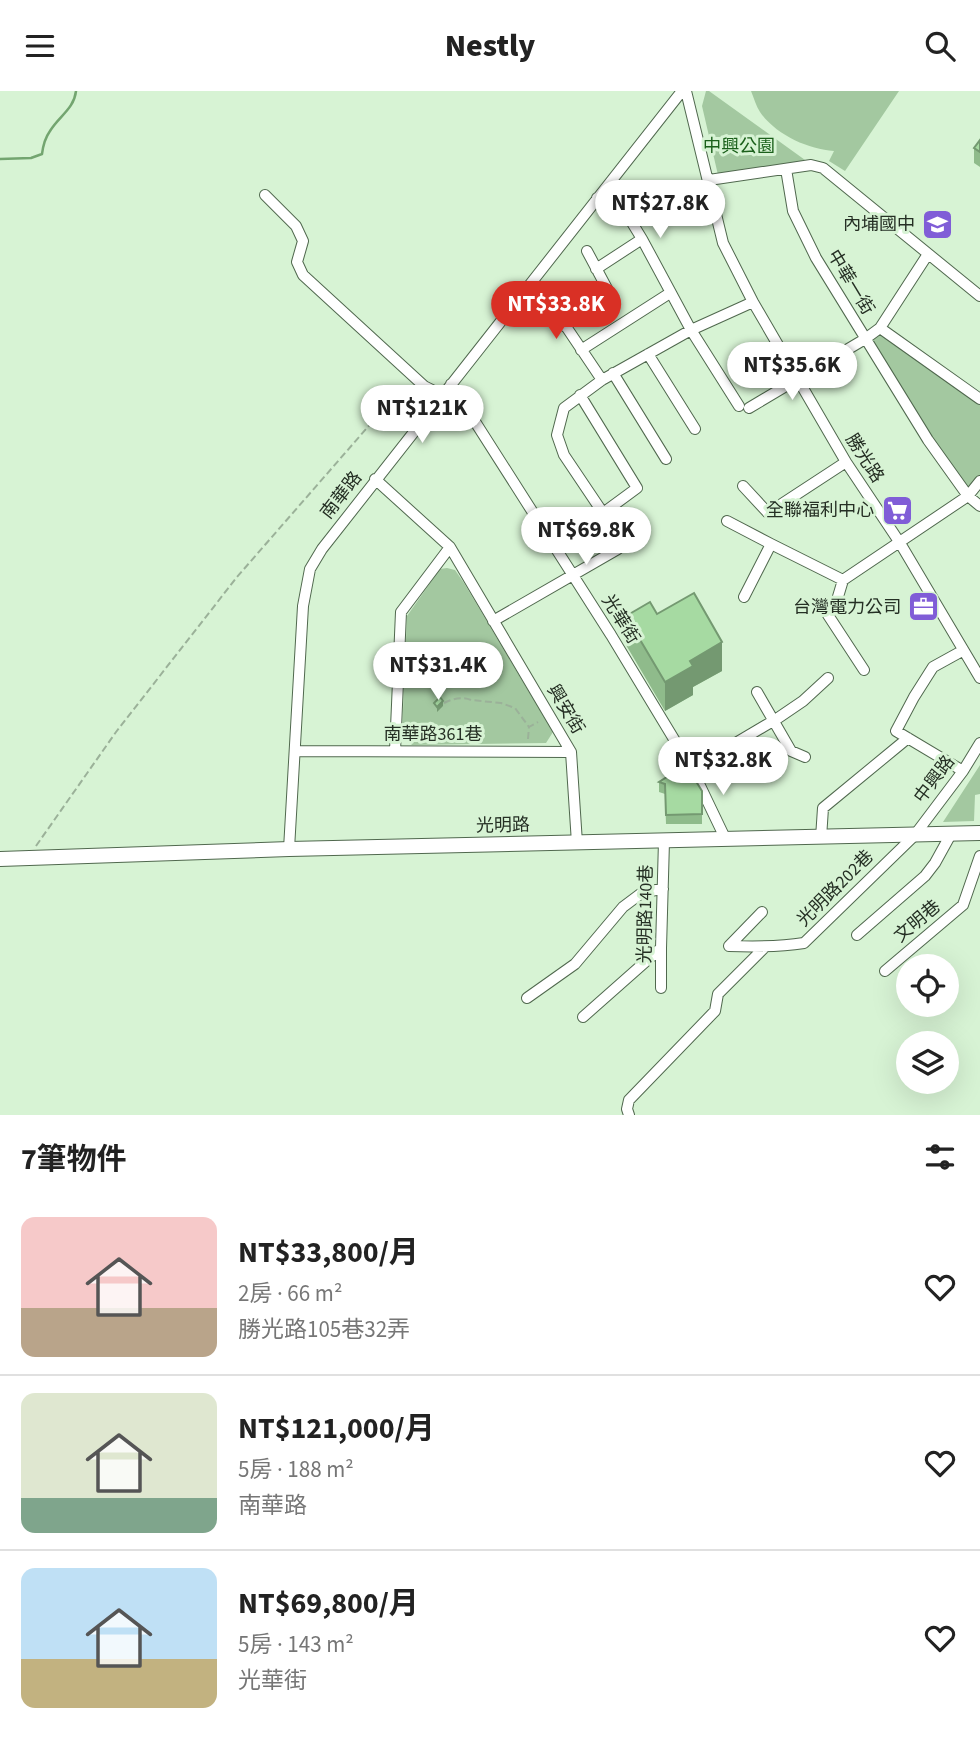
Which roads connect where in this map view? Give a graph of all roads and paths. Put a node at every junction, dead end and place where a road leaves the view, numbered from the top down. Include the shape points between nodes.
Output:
1 (684, 91) edge
2 (786, 169) junction
3 (709, 180) junction
4 (265, 195) dead end
5 (597, 198) junction
6 (642, 239) junction
7 (587, 251) dead end
8 (928, 254) junction
9 (596, 269) junction
10 (524, 290) junction
11 (670, 293) junction
12 (611, 296) dead end
13 (980, 296) edge
14 (753, 302) junction
15 (880, 327) junction
16 (691, 330) junction
17 (865, 339) junction
18 (581, 350) junction
19 (648, 354) junction
20 (613, 373) junction
21 (602, 380) junction
22 (798, 380) junction
23 (451, 384) junction
24 (424, 386) junction
25 (442, 395) junction
26 (580, 395) junction
27 (980, 399) edge
28 (695, 429) dead end
29 (666, 459) dead end
30 (846, 462) junction
31 (376, 479) junction
32 (980, 481) edge
33 (743, 486) dead end
34 (968, 496) junction
35 (980, 506) edge
36 (727, 521) dead end
37 (900, 543) junction
38 (771, 544) junction
39 (450, 547) junction
40 (618, 549) dead end
41 (572, 575) junction
42 (843, 580) junction
43 (744, 597) dead end
44 (494, 621) junction
45 (962, 651) junction
46 (476, 669) edge
47 (864, 670) dead end
48 (828, 678) dead end
49 (980, 678) edge
50 (474, 685) dead end
51 (757, 692) dead end
52 (442, 704) edge
53 (774, 721) junction
54 (538, 722) dead end
55 (529, 727) junction
56 (528, 739) dead end
57 (908, 739) junction
58 (980, 743) edge
59 (295, 751) junction
60 (395, 751) junction
61 (571, 752) junction
62 (805, 757) dead end
63 (692, 769) junction
64 (963, 771) junction
65 (980, 833) edge
66 (951, 834) junction
67 (914, 835) junction
68 (821, 838) junction
69 (726, 840) junction
70 (664, 841) junction
71 (577, 843) junction
72 (289, 849) junction
73 (980, 856) edge
74 (26, 858) junction
75 (0, 859) edge
76 (663, 888) junction
77 (762, 912) dead end
78 (857, 935) dead end
79 (765, 947) junction
80 (661, 948) junction
81 (885, 971) dead end
82 (661, 988) dead end
83 (527, 998) dead end
84 (583, 1017) dead end
85 (629, 1115) edge

1 - 3 street, 勝光路
1 - 5 street, 南華路
2 - 3 street
2 - 8 street via 824,168
2 - 17 street, 中華一街 via 793,211
3 - 14 street, 勝光路 via 723,243
4 - 24 street via 296,226 303,241 296,262 303,275
5 - 6 street via 617,198
5 - 10 street, 南華路
6 - 9 street
6 - 11 street
7 - 9 street
8 - 13 street
8 - 15 street
9 - 12 street
10 - 18 street via 566,328
10 - 23 street, 南華路
11 - 16 street
11 - 18 street
14 - 16 street
14 - 22 street, 勝光路
15 - 17 street
15 - 27 street
16 - 19 street
16 - 22 street via 744,407
17 - 22 street
17 - 34 street, 中華一街
18 - 21 street
19 - 20 street
19 - 28 street
20 - 21 street
20 - 29 street
21 - 26 street
22 - 30 street, 勝光路
23 - 25 street, 南華路
23 - 41 street, 光華街
24 - 25 street
24 - 74 path, 南華路 via 373,421 237,576
25 - 31 street, 南華路
26 - 26 street via 637,488 603,513 564,455 557,435 564,408
30 - 33 street via 768,513
30 - 37 street, 勝光路
31 - 39 street, 興安街
31 - 59 street, 南華路 via 310,569 303,606
32 - 34 street
34 - 35 street, 中華一街
34 - 37 street
36 - 38 street
37 - 42 street
37 - 45 street, 勝光路
38 - 42 street
38 - 43 street
39 - 44 street, 興安街
39 - 60 street via 401,612
40 - 41 street
41 - 44 street
41 - 63 street, 光華街
42 - 47 street via 828,615
44 - 61 street, 興安街
45 - 49 street, 勝光路
45 - 57 street via 933,667 926,677 896,731
46 - 50 path
48 - 53 street
51 - 53 street
52 - 55 path via 467,698 501,703 515,708
53 - 62 street via 791,751
53 - 63 street
54 - 55 path
55 - 56 path
57 - 64 street
57 - 68 street via 823,808
58 - 64 street, 中興路
59 - 60 street, 南華路361巷
59 - 72 street, 南華路
60 - 61 street, 南華路361巷
61 - 71 street, 興安街
63 - 69 street, 光華街
64 - 67 street, 中興路
65 - 66 main road, 光明路
66 - 67 main road, 光明路
66 - 78 street via 925,876
67 - 68 main road, 光明路
67 - 79 street, 光明路202巷 via 804,943
68 - 69 main road, 光明路
69 - 70 main road, 光明路
70 - 71 main road, 光明路
70 - 76 street, 光明路140巷
71 - 72 main road, 光明路
72 - 74 main road, 光明路
73 - 81 street, 文明巷 via 963,905
74 - 75 main road, 光明路
76 - 80 street, 光明路140巷
76 - 83 street via 643,892 623,907 575,964
77 - 79 street, 光明路202巷 via 729,946
79 - 85 street via 718,994 715,1011 629,1100
80 - 82 street, 光明路140巷
80 - 84 street

